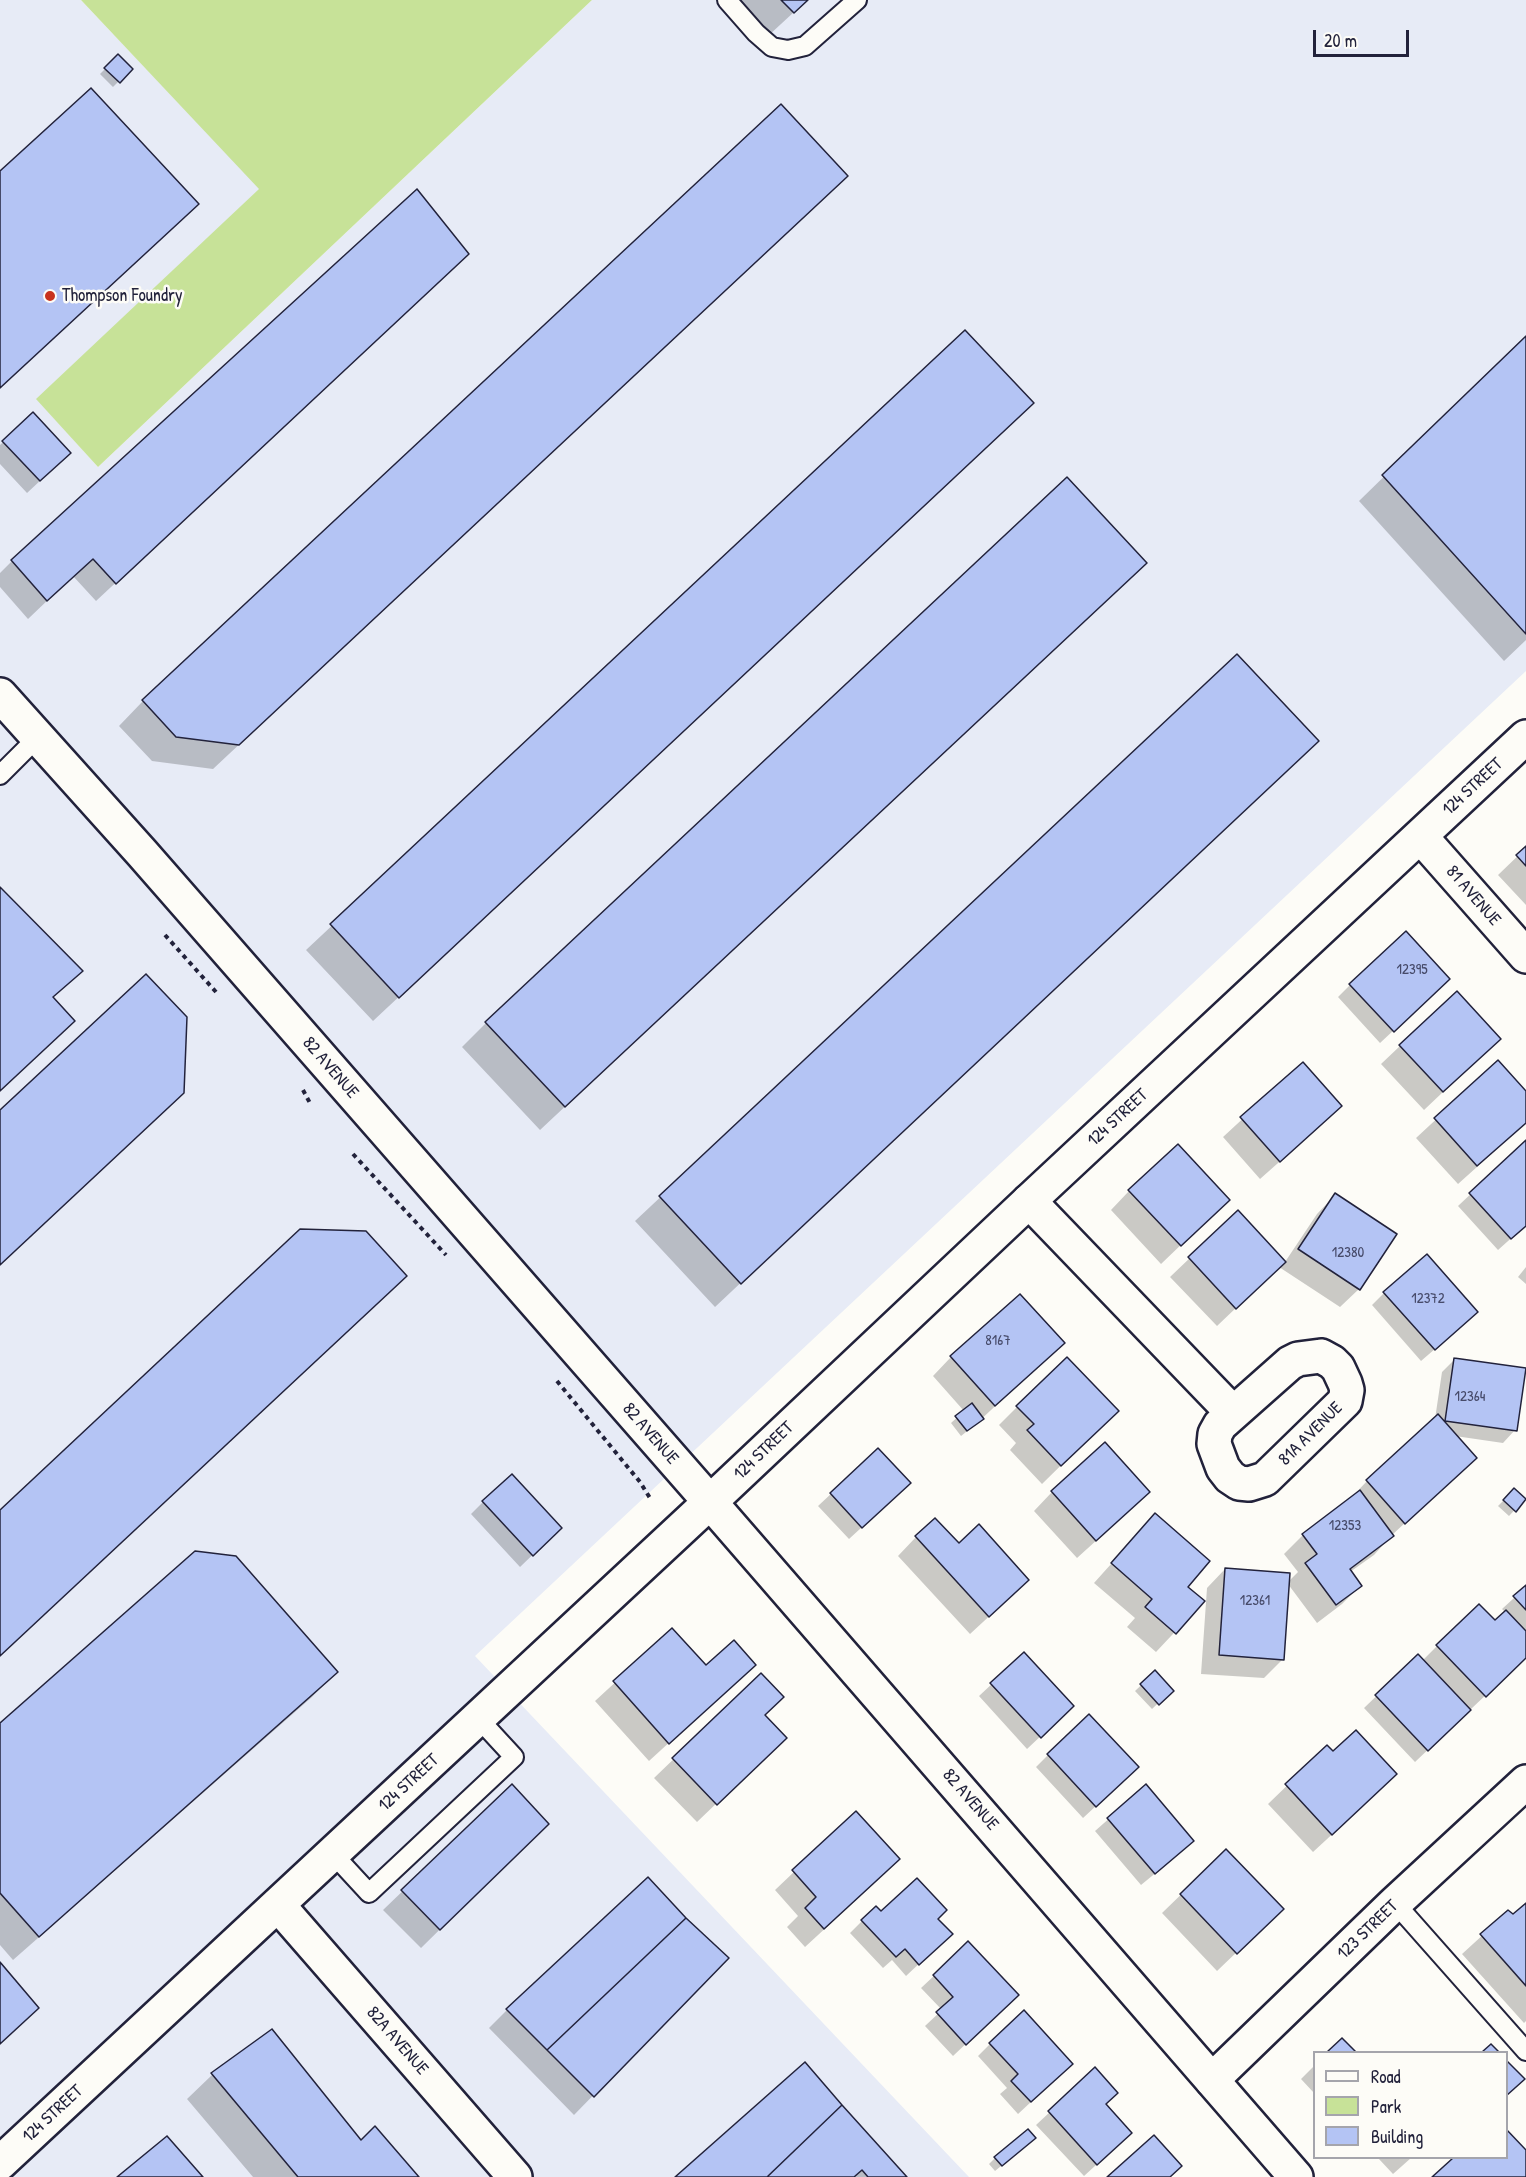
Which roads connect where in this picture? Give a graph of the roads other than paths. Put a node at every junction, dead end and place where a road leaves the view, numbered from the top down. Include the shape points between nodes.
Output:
1 (727, 0) edge
2 (857, 0) edge
3 (0, 695) edge
4 (38, 737) junction
5 (1526, 738) edge
6 (0, 775) edge
7 (1420, 837) junction
8 (1526, 956) edge
9 (1029, 1201) junction
10 (1233, 1413) dead end
11 (710, 1502) junction
12 (478, 1718) junction
13 (1526, 1782) edge
14 (333, 1854) junction
15 (1395, 1903) junction
16 (278, 1905) junction
17 (1526, 2051) edge
18 (1212, 2080) junction
19 (0, 2163) edge
20 (515, 2177) edge
21 (1296, 2177) edge

1 - 2 lane via 772,47 788,50 806,46
3 - 4 street, 82 AVENUE
4 - 6 lane
4 - 11 street, 82 AVENUE
5 - 7 street, 124 STREET
7 - 8 street, 81 AVENUE
7 - 9 street, 124 STREET
9 - 10 street
9 - 11 street, 124 STREET
11 - 12 street, 124 STREET
11 - 18 street, 82 AVENUE
12 - 14 street, 124 STREET
12 - 14 lane via 514,1757 369,1893
13 - 15 street, 123 STREET
14 - 16 street, 124 STREET
15 - 17 lane
15 - 18 street, 123 STREET
16 - 19 street, 124 STREET
16 - 20 street, 82A AVENUE
18 - 21 street, 82 AVENUE

